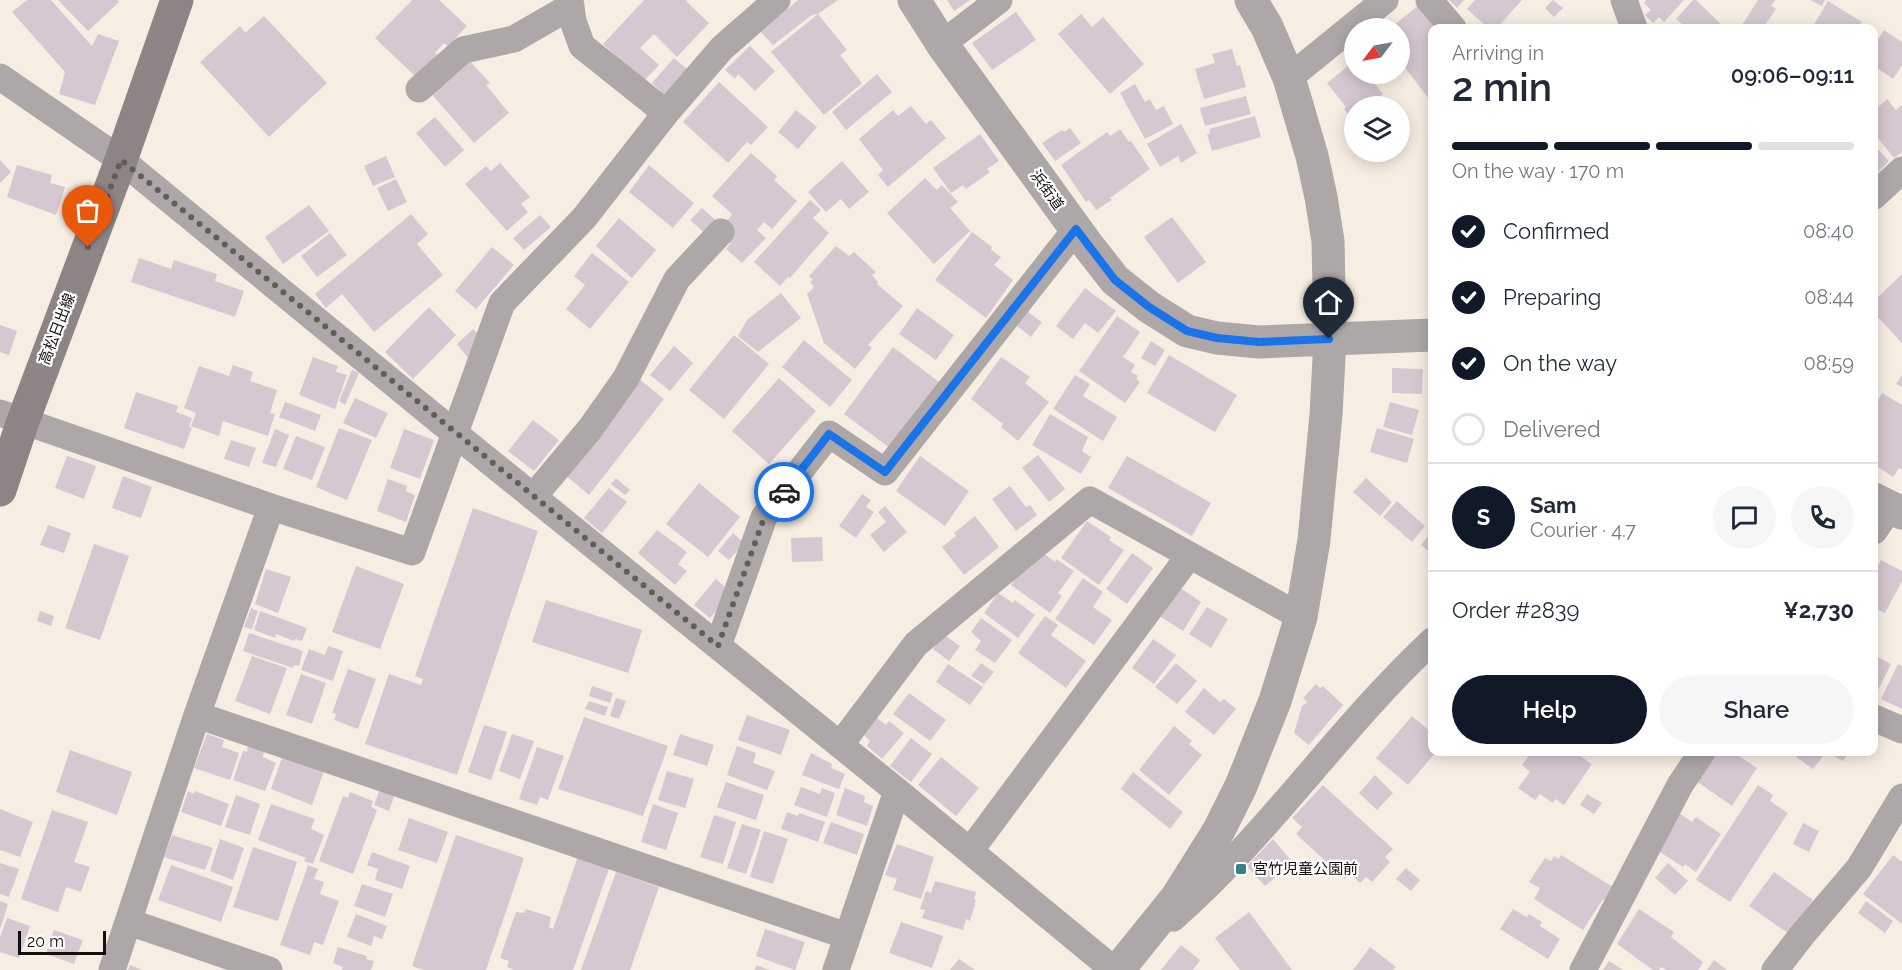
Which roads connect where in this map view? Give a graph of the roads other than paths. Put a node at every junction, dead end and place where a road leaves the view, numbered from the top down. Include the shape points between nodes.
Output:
1 (177, 0) edge
2 (777, 0) edge
3 (914, 0) edge
4 (999, 0) edge
5 (1251, 0) edge
6 (1385, 0) edge
7 (1429, 0) edge
8 (571, 3) edge
9 (1450, 24) edge
10 (942, 44) junction
11 (0, 77) edge
12 (1289, 78) junction
13 (419, 89) dead end
14 (666, 113) junction
15 (121, 160) junction
16 (1902, 170) edge
17 (1878, 192) edge
18 (1076, 229) junction
19 (721, 232) dead end
20 (1428, 335) edge
21 (1329, 339) junction
22 (11, 417) edge
23 (453, 432) junction
24 (0, 490) edge
25 (533, 496) junction
26 (271, 507) junction
27 (1189, 556) junction
28 (1301, 617) junction
29 (1428, 645) edge
30 (718, 646) junction
31 (198, 715) junction
32 (1878, 720) edge
33 (1902, 730) edge
34 (840, 745) junction
35 (1699, 756) edge
36 (897, 791) junction
37 (1902, 797) edge
38 (970, 851) junction
39 (129, 922) junction
40 (847, 936) junction
41 (1121, 965) edge
42 (112, 970) edge
43 (269, 970) edge
44 (836, 970) edge
45 (1582, 970) edge
46 (1775, 970) edge

1 - 15 main road, 高松日出線
2 - 14 street via 722,48
3 - 10 street, 浜街道
4 - 10 street
5 - 12 street
6 - 12 street
7 - 9 street
8 - 13 street via 514,39 463,50
8 - 14 street via 582,46
10 - 18 street, 浜街道
11 - 15 street
12 - 21 street via 1312,156 1327,230
14 - 23 street via 584,218 502,303
15 - 22 main road, 高松日出線
15 - 23 street
16 - 17 street
18 - 21 street, 浜街道 via 1115,280 1187,331 1259,342
18 - 30 street via 885,472 829,434 764,518
19 - 25 street via 677,279 626,378 590,429
20 - 21 street, 浜街道
21 - 28 street via 1314,540
22 - 24 main road, 高松日出線
22 - 26 street
23 - 25 street
23 - 26 street via 412,552
25 - 30 street
26 - 31 street
27 - 28 street
27 - 34 street via 1090,500 916,644
27 - 38 street
28 - 41 street via 1275,701 1219,830 1177,897
29 - 41 street via 1395,676 1226,866
30 - 34 street
31 - 39 street
31 - 40 street
32 - 33 street
34 - 36 street
35 - 45 street via 1680,785
36 - 38 street
36 - 40 street
37 - 46 street via 1859,868
38 - 41 street
39 - 42 street
39 - 43 street
40 - 44 street

